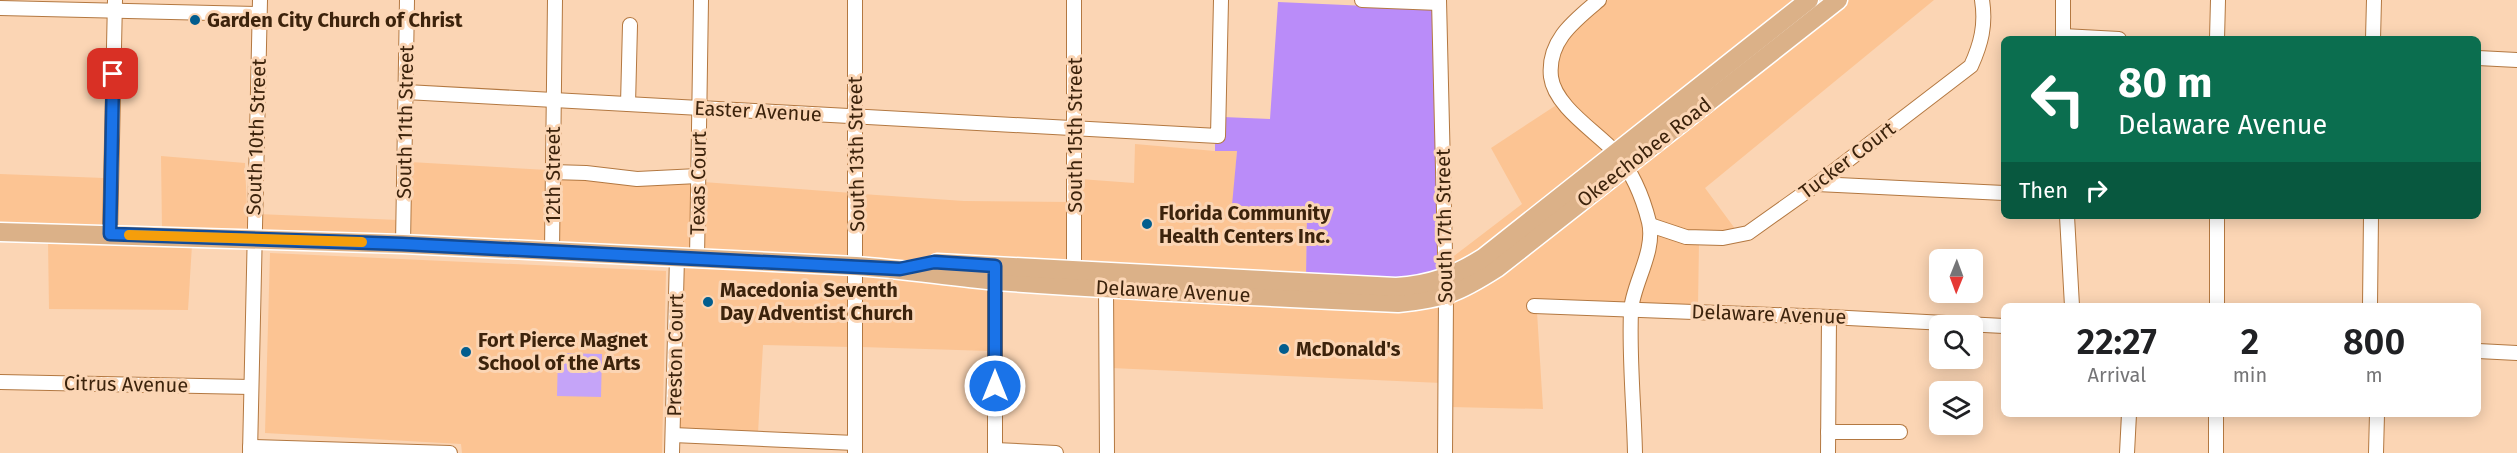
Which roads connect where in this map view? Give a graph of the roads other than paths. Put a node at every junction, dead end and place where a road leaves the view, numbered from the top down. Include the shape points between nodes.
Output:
1 (407, 0) edge
2 (555, 0) edge
3 (701, 0) edge
4 (855, 0) edge
5 (1074, 0) edge
6 (1221, 0) edge
7 (1362, 0) edge
8 (1599, 0) edge
9 (1809, 0) edge
10 (1838, 0) edge
11 (1982, 0) edge
12 (2063, 0) edge
13 (2218, 0) edge
14 (2374, 0) edge
15 (1439, 2) edge
16 (115, 5) edge
17 (260, 7) edge
18 (0, 8) edge
19 (630, 25) dead end
20 (2063, 36) edge
21 (2217, 36) edge
22 (2373, 36) edge
23 (2481, 58) edge
24 (2517, 60) edge
25 (406, 92) junction
26 (553, 100) junction
27 (628, 104) junction
28 (699, 108) junction
29 (854, 115) junction
30 (1076, 129) junction
31 (1620, 159) junction
32 (552, 172) junction
33 (698, 176) junction
34 (1817, 184) junction
35 (2001, 193) edge
36 (2067, 219) edge
37 (2217, 219) edge
38 (2371, 219) edge
39 (1650, 225) junction
40 (0, 232) edge
41 (110, 234) junction
42 (253, 238) junction
43 (402, 244) junction
44 (552, 251) junction
45 (677, 258) junction
46 (697, 258) junction
47 (856, 266) junction
48 (1074, 270) junction
49 (995, 273) junction
50 (1446, 287) junction
51 (1106, 288) junction
52 (2072, 303) edge
53 (2217, 303) edge
54 (2370, 303) edge
55 (1534, 306) dead end
56 (1631, 309) junction
57 (1829, 317) junction
58 (2001, 326) edge
59 (2481, 351) edge
60 (2517, 352) edge
61 (0, 382) edge
62 (251, 387) junction
63 (2128, 417) edge
64 (2216, 417) edge
65 (2377, 417) edge
66 (1828, 432) junction
67 (1900, 432) dead end
68 (673, 435) junction
69 (855, 448) edge
70 (250, 450) edge
71 (995, 451) edge
72 (450, 452) edge
73 (672, 453) edge
74 (1056, 453) edge
75 (1107, 453) edge
76 (1445, 453) edge
77 (1635, 453) edge
78 (1828, 453) edge
79 (2127, 453) edge
80 (2216, 453) edge
81 (2376, 453) edge

1 - 25 street, South 11th Street
2 - 26 street, 12th Street
3 - 28 street, Texas Court
4 - 29 street, South 13th Street
5 - 30 street, South 15th Street
6 - 30 street, Easter Avenue via 1218,136
7 - 15 street
8 - 31 street via 1570,24 1557,43 1551,80 1563,102
9 - 31 main road, Okeechobee Road
10 - 31 main road, Okeechobee Road
11 - 34 street, Tucker Court via 1984,25 1971,66
12 - 20 street
13 - 21 street
14 - 22 street
15 - 50 street, South 17th Street
16 - 17 street
16 - 18 street
16 - 41 street
17 - 42 street, South 10th Street
19 - 27 street
23 - 24 street
25 - 26 street, Easter Avenue
25 - 43 street, South 11th Street
26 - 27 street, Easter Avenue
26 - 32 street, 12th Street
27 - 28 street, Easter Avenue
28 - 29 street, Easter Avenue
28 - 33 street, Texas Court
29 - 30 street, Easter Avenue
29 - 47 street, South 13th Street
30 - 48 street, South 15th Street
31 - 39 street via 1638,191
31 - 50 main road, Okeechobee Road via 1497,268 1462,290
32 - 33 street via 637,179
32 - 44 street, 12th Street
33 - 46 street, Texas Court
34 - 35 street
34 - 39 street, Tucker Court via 1748,233 1723,238 1686,237
36 - 52 street
37 - 53 street
38 - 54 street
39 - 56 street via 1646,263
40 - 41 main road, Delaware Avenue
41 - 42 main road, Delaware Avenue
42 - 43 main road, Delaware Avenue
42 - 62 street, South 10th Street
43 - 44 main road, Delaware Avenue
44 - 45 main road, Delaware Avenue
45 - 46 main road, Delaware Avenue
45 - 68 street, Preston Court
46 - 47 main road, Delaware Avenue
47 - 49 main road, Delaware Avenue via 900,269 934,262
47 - 69 street, South 13th Street
48 - 49 main road, Delaware Avenue
48 - 50 main road, Delaware Avenue
49 - 51 main road, Delaware Avenue
49 - 71 street
50 - 51 main road, Delaware Avenue via 1398,303
50 - 76 street, South 17th Street
51 - 75 street
55 - 56 street, Delaware Avenue
56 - 57 street, Delaware Avenue
56 - 77 street
57 - 58 street, Delaware Avenue
57 - 66 street
59 - 60 street
61 - 62 street, Citrus Avenue
62 - 70 street, South 10th Street
63 - 79 street
64 - 80 street
65 - 81 street
66 - 67 street
66 - 78 street
68 - 69 street
68 - 73 street, Preston Court
70 - 72 street
71 - 74 street

